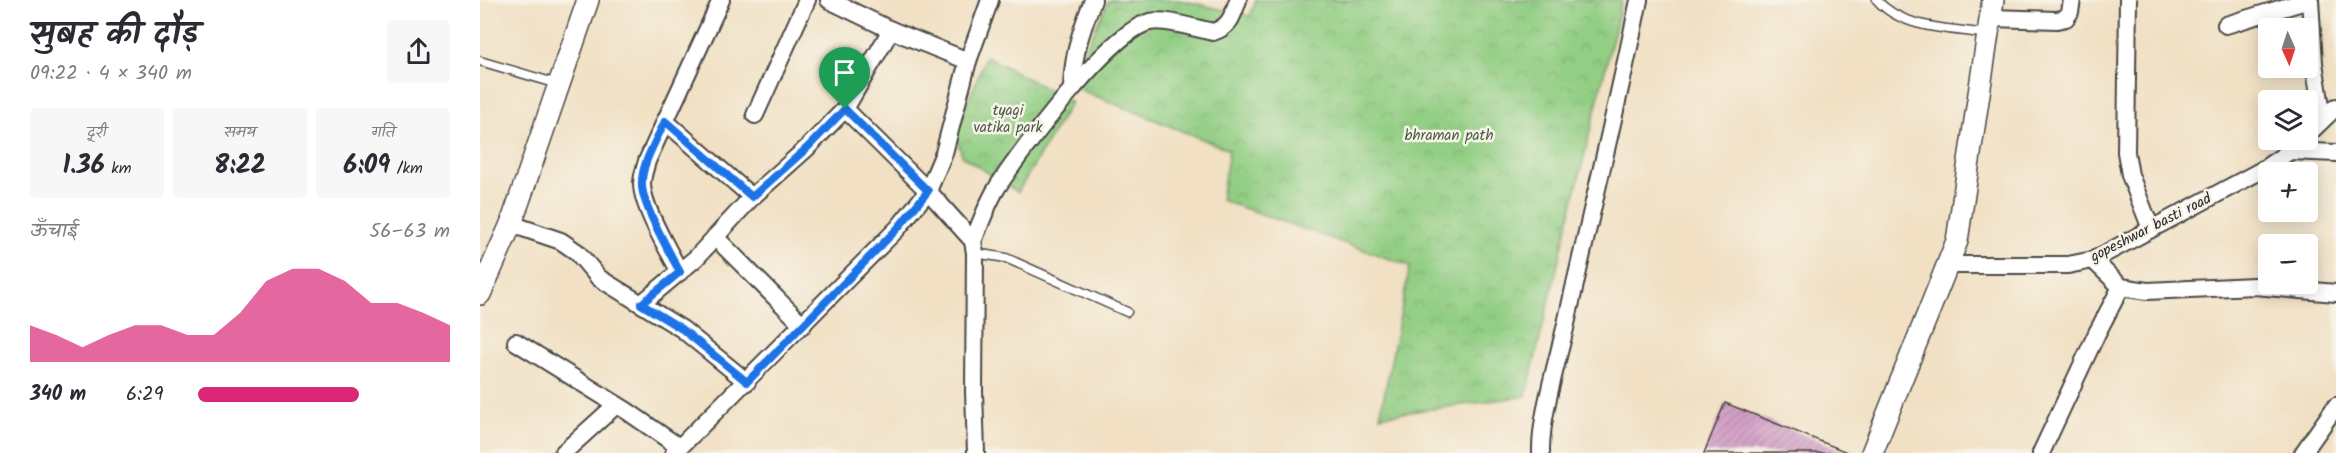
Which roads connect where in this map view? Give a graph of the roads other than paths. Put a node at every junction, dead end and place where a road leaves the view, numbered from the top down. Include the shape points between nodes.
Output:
1 (588, 0) edge
2 (722, 0) edge
3 (807, 0) edge
4 (830, 0) edge
5 (990, 0) edge
6 (1093, 0) edge
7 (1238, 0) edge
8 (1639, 0) edge
9 (1877, 0) edge
10 (1888, 0) edge
11 (2072, 0) edge
12 (2128, 0) edge
13 (2309, 0) edge
14 (1887, 10) junction
15 (1990, 17) edge
16 (2226, 25) dead end
17 (891, 30) junction
18 (480, 61) edge
19 (968, 61) junction
20 (558, 84) junction
21 (1072, 88) junction
22 (2336, 107) edge
23 (845, 109) junction
24 (756, 115) dead end
25 (2323, 120) junction
26 (665, 121) junction
27 (2318, 125) edge
28 (2318, 149) edge
29 (2289, 150) edge
30 (2336, 153) edge
31 (928, 191) junction
32 (752, 197) junction
33 (511, 224) junction
34 (2151, 229) junction
35 (715, 237) junction
36 (974, 247) junction
37 (2093, 260) junction
38 (1947, 265) junction
39 (680, 272) junction
40 (2121, 287) junction
41 (2336, 293) edge
42 (480, 294) edge
43 (641, 304) junction
44 (1127, 312) dead end
45 (803, 325) junction
46 (516, 342) dead end
47 (747, 382) junction
48 (616, 405) junction
49 (2336, 406) edge
50 (680, 451) edge
51 (563, 453) edge
52 (976, 453) edge
53 (1541, 453) edge
54 (1872, 453) edge
55 (2041, 453) edge
56 (2303, 453) edge

1 - 20 street
2 - 26 street
3 - 24 street
4 - 17 street
5 - 19 street
6 - 21 street via 1077,45
7 - 21 street via 1231,19 1213,32 1159,21 1138,27
8 - 53 street via 1547,408
9 - 14 lane
10 - 14 lane
11 - 15 street via 2066,18 2057,20
12 - 34 street via 2126,152 2130,175
13 - 16 street
13 - 25 street
14 - 15 lane via 1912,23
15 - 38 street via 1957,242
17 - 19 street
17 - 23 street
18 - 20 lane
19 - 31 street via 944,153
20 - 33 street
21 - 36 street via 998,185
22 - 25 street
23 - 31 street
23 - 32 street
25 - 27 street
26 - 32 street
26 - 39 street via 647,161 642,187 662,240
28 - 30 street
29 - 34 street, gopeshwar basti road via 2262,170
31 - 36 street
31 - 45 street via 898,228
32 - 35 street
33 - 42 street
33 - 43 street via 561,241 577,252 599,278
34 - 37 street, gopeshwar basti road
35 - 39 street
35 - 45 street
36 - 44 lane
36 - 52 street
37 - 38 street, gopeshwar basti road via 2068,265
37 - 40 street
38 - 54 street
39 - 43 street
40 - 41 street via 2147,291 2254,286
40 - 55 street
43 - 47 street via 682,329
45 - 47 street
46 - 48 street
47 - 50 street
48 - 50 street
48 - 51 street
49 - 56 street

